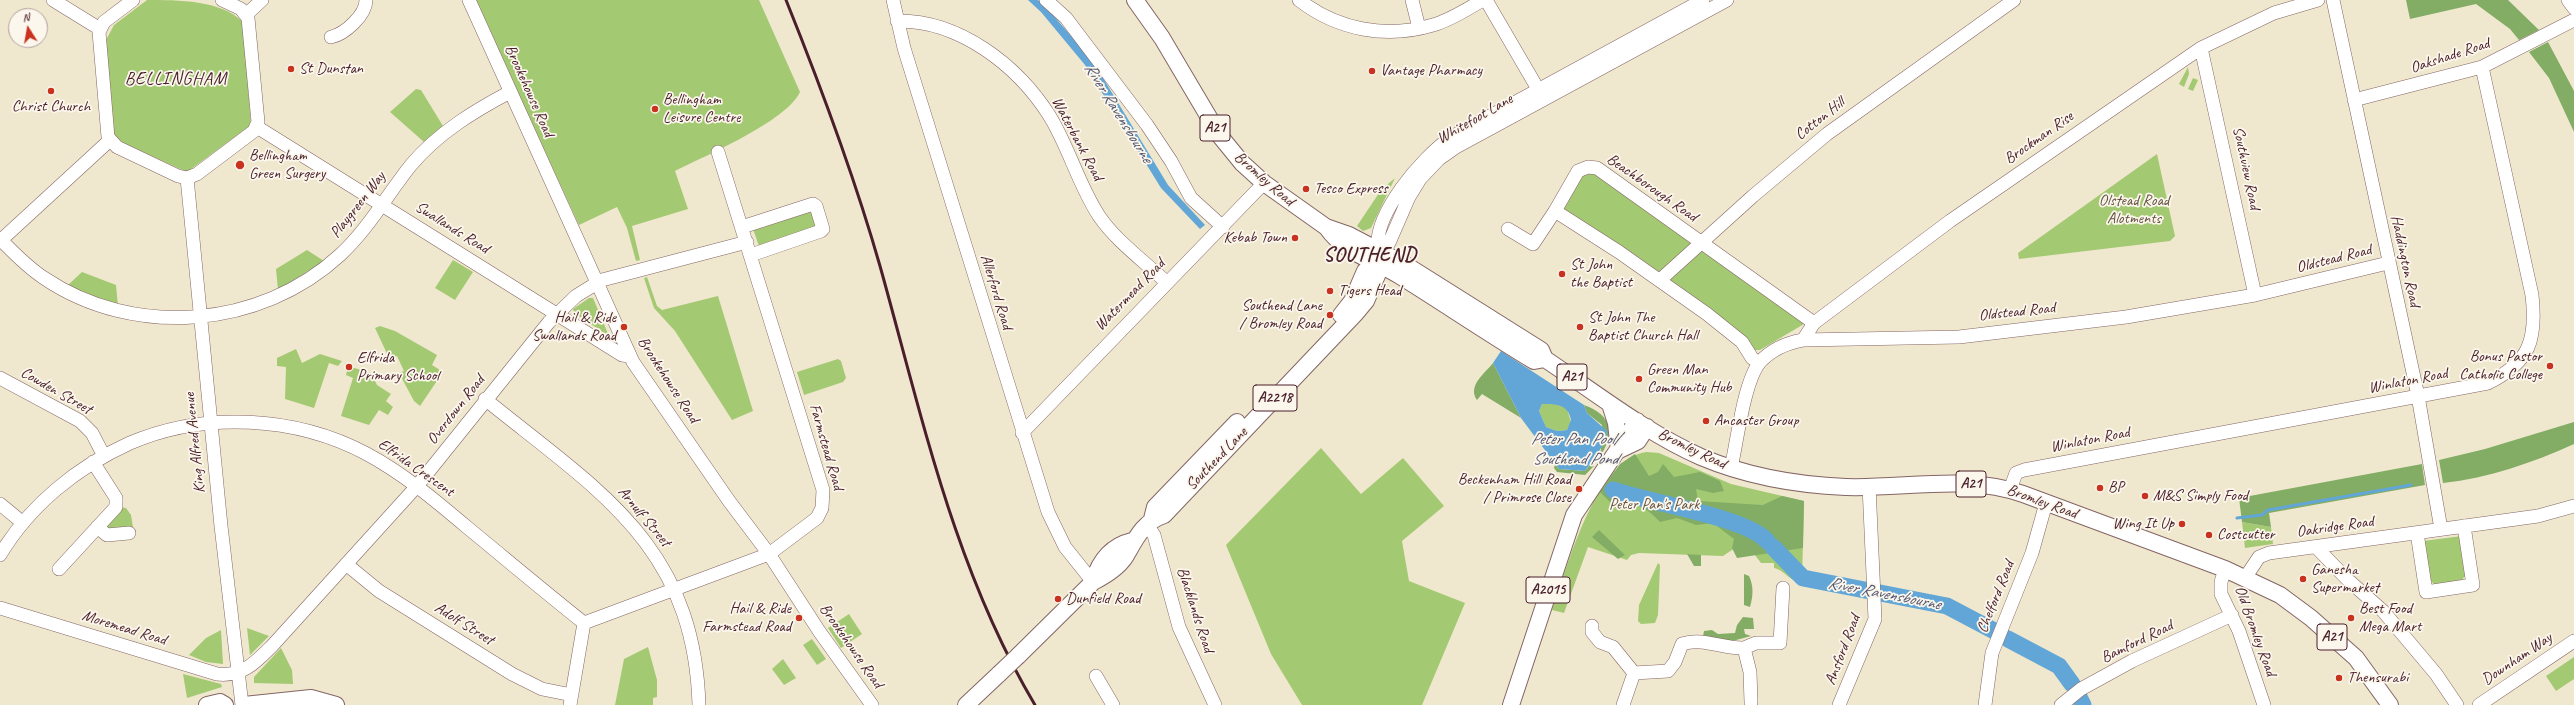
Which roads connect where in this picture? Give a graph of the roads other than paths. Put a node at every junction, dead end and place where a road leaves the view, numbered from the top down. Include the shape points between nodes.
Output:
1 (53, 0) edge
2 (133, 0) edge
3 (222, 0) edge
4 (262, 0) edge
5 (366, 0) edge
6 (469, 0) edge
7 (893, 0) edge
8 (1046, 0) edge
9 (1135, 0) edge
10 (1299, 0) edge
11 (1412, 0) edge
12 (1484, 0) edge
13 (1703, 0) edge
14 (1726, 0) edge
15 (2014, 0) edge
16 (2318, 0) edge
17 (2333, 0) edge
18 (2568, 0) edge
19 (2574, 8) edge
20 (246, 15) junction
21 (2574, 20) edge
22 (897, 21) junction
23 (1419, 28) junction
24 (100, 29) junction
25 (331, 38) dead end
26 (2201, 48) junction
27 (2482, 67) junction
28 (510, 92) junction
29 (1541, 94) junction
30 (2354, 100) junction
31 (256, 127) junction
32 (110, 140) junction
33 (718, 152) dead end
34 (187, 178) junction
35 (1264, 183) junction
36 (383, 205) junction
37 (1555, 212) junction
38 (742, 227) junction
39 (1223, 227) junction
40 (1508, 229) dead end
41 (0, 240) edge
42 (746, 242) junction
43 (1702, 243) junction
44 (751, 255) junction
45 (1376, 257) junction
46 (2388, 263) junction
47 (1660, 280) junction
48 (597, 282) junction
49 (1166, 282) junction
50 (2255, 295) junction
51 (557, 313) junction
52 (200, 316) junction
53 (1814, 323) junction
54 (1803, 340) junction
55 (630, 356) junction
56 (1759, 363) junction
57 (0, 378) edge
58 (2418, 396) junction
59 (485, 399) junction
60 (1610, 404) junction
61 (210, 423) junction
62 (1642, 424) junction
63 (1022, 433) junction
64 (1619, 450) junction
65 (104, 456) junction
66 (93, 462) junction
67 (1731, 468) junction
68 (417, 486) junction
69 (1869, 486) junction
70 (2010, 490) junction
71 (2046, 503) junction
72 (0, 504) edge
73 (2574, 506) edge
74 (1150, 522) junction
75 (24, 523) junction
76 (2464, 526) junction
77 (97, 527) junction
78 (2440, 529) junction
79 (129, 533) dead end
80 (2417, 533) junction
81 (2316, 547) junction
82 (769, 554) junction
83 (0, 555) edge
84 (346, 564) junction
85 (58, 569) dead end
86 (2225, 569) junction
87 (2245, 578) junction
88 (1092, 582) junction
89 (1783, 588) dead end
90 (674, 590) junction
91 (0, 608) edge
92 (2232, 615) junction
93 (584, 623) junction
94 (1592, 626) dead end
95 (2574, 641) edge
96 (1744, 648) junction
97 (238, 673) junction
98 (1634, 673) junction
99 (1096, 676) dead end
100 (571, 700) edge
101 (1751, 702) dead end
102 (2062, 703) edge
103 (290, 704) edge
104 (207, 705) edge
105 (225, 705) edge
106 (243, 705) edge
107 (336, 705) edge
108 (698, 705) edge
109 (872, 705) edge
110 (966, 705) edge
111 (1113, 705) edge
112 (1215, 705) edge
113 (1511, 705) edge
114 (1623, 705) edge
115 (1839, 705) edge
116 (1985, 705) edge
117 (2264, 705) edge
118 (2390, 705) edge
119 (2458, 705) edge
120 (2479, 705) edge

1 - 24 street
2 - 24 street via 104,22
3 - 20 street
4 - 20 street
5 - 25 street via 365,9 348,31
6 - 28 street, Brookehowse Road
7 - 22 street, Allerford Road
8 - 39 street via 1066,18 1147,125 1191,198
9 - 35 main road, Bromley Road / A21 via 1162,38 1220,136
10 - 23 street via 1330,19 1356,28 1390,32
11 - 23 street
12 - 23 street via 1448,19
12 - 29 street
13 - 29 street, Whitefoot Lane
14 - 29 street, Whitefoot Lane
15 - 43 street, Cotton Hill via 1827,134
16 - 26 street, Brockman Rise via 2274,13
17 - 30 street, Haddington Road
18 - 19 street
20 - 31 street via 258,118
21 - 27 street, Oakshade Road
22 - 49 street, Waterbank Road via 909,21 957,34 978,44 1018,77 1049,116 1099,216 1117,237
22 - 63 street, Allerford Road
24 - 32 street via 105,123
26 - 50 street, Southview Road
26 - 53 street, Brockman Rise via 1950,220
27 - 30 street, Oakshade Road
27 - 58 street, Winlaton Road via 2532,294 2534,324 2530,343 2522,358 2508,373 2488,383
28 - 36 street, Playgreen Way via 476,111 437,139 412,164
28 - 48 street, Brookehowse Road
29 - 45 street, Whitefoot Lane via 1450,138 1424,158 1399,192 1377,239
30 - 46 street, Haddington Road
31 - 34 street via 197,174
31 - 36 street, Swallands Road
32 - 34 street via 117,147
32 - 41 street
33 - 38 street, Farmstead Road
34 - 52 street, King Alfred Avenue
35 - 39 street, Watermead Road
35 - 45 main road, Bromley Road / A21 via 1326,227 1336,240
36 - 51 street, Swallands Road
36 - 52 street, Playgreen Way via 339,256 297,286 249,307
37 - 40 street via 1532,244
37 - 43 street, Beachborough Road via 1575,174 1584,168 1593,167
37 - 47 street
38 - 42 street, Farmstead Road
38 - 44 street via 813,204 818,211 822,232
39 - 49 street, Watermead Road
41 - 52 street, Playgreen Way via 34,271 84,299 141,316
42 - 44 street, Farmstead Road
42 - 48 street, Overdown Road
43 - 47 street, Cotton Hill
43 - 53 street, Beachborough Road
44 - 82 street, Farmstead Road via 824,495 817,518
45 - 60 main road, Bromley Road / A21 via 1400,276 1534,361 1545,359
45 - 74 main road, Southend Lane / A2218 via 1365,271 1338,325 1241,426 1155,507
46 - 50 street, Oldstead Road
46 - 58 street, Haddington Road
47 - 56 street via 1742,342 1752,358
48 - 51 street, Overdown Road
48 - 55 street, Brookehowse Road
49 - 63 street, Watermead Road
50 - 54 street, Oldstead Road via 2126,317 1959,337
51 - 55 street, Swallands Road via 622,355
51 - 59 street, Overdown Road
52 - 61 street, King Alfred Avenue
53 - 54 street, Brockman Rise
54 - 56 street, Oldstead Road via 1786,343
55 - 82 street, Brookehowse Road via 729,501
56 - 67 street, Oldstead Road via 1748,389
57 - 65 street, Cowden Street via 80,421 92,433
58 - 70 street, Winlaton Road via 2024,470 2016,473
58 - 78 street, Haddington Road
59 - 68 street, Overdown Road
59 - 90 street, Arnulf Street via 620,509 643,537
60 - 62 main road, Bromley Road / A21
60 - 64 main road via 1616,423
61 - 65 street, Elfrida Crescent via 160,432
61 - 68 street, Elfrida Crescent via 267,424 317,434 366,453
61 - 97 street, King Alfred Avenue
62 - 64 main road, A2015 via 1638,441
62 - 67 main road, Bromley Road / A21 via 1701,457
63 - 88 street, Allerford Road via 1056,531
64 - 113 main road, A2015 via 1574,515
65 - 66 street, Elfrida Crescent
66 - 75 street, Elfrida Crescent via 57,489
66 - 77 street via 117,503 114,510
67 - 69 main road, Bromley Road / A21 via 1816,485
68 - 84 street, Overdown Road
68 - 93 street, Elfrida Crescent
69 - 70 main road, Bromley Road / A21 via 1989,484
69 - 115 street, Ansford Road via 1875,619
70 - 71 main road, Bromley Road / A21
71 - 86 main road, Bromley Road / A21
71 - 116 street, Chelford Road via 2032,553 1992,653
72 - 75 street
73 - 76 street, Oakridge Road via 2538,516
74 - 88 main road, Southend Lane / A2218 via 1112,570 1106,576
74 - 112 street, Blacklands Road via 1179,627
75 - 83 street, Elfrida Crescent
76 - 78 street, Oakridge Road
76 - 80 street via 2473,586 2426,592
77 - 79 street via 107,535
77 - 85 street
78 - 80 street, Oakridge Road
80 - 81 street, Oakridge Road
81 - 87 street, Oakridge Road via 2263,555 2254,562
81 - 119 street via 2347,579 2383,610
82 - 90 street, Farmstead Road
82 - 109 street, Brookehowse Road via 819,631
84 - 97 street, Overdown Road via 260,658
84 - 100 street, Adolf Street via 380,591 512,674
86 - 87 main road, Bromley Road / A21
86 - 92 street, Old Bromley Road via 2221,594
87 - 118 main road, Bromley Road / A21 via 2280,595 2311,618 2356,658
88 - 110 main road, Southend Lane / A2218, bridge
89 - 96 street via 1780,643 1756,644
90 - 93 street, Farmstead Road
90 - 108 street, Arnulf Street via 693,646
91 - 97 street, Moremead Road via 217,674
92 - 102 street, Bamford Road via 2132,662 2081,689
92 - 117 street, Old Bromley Road
93 - 100 street
94 - 98 street via 1592,632 1600,642 1613,648
95 - 120 street, Downham Way
96 - 98 street via 1732,649 1716,644 1688,642 1682,644 1675,662 1668,671
96 - 101 street via 1750,672
97 - 106 street, King Alfred Avenue
98 - 114 street
99 - 111 street
103 - 106 main road
103 - 107 main road via 312,698
104 - 105 main road via 220,702

